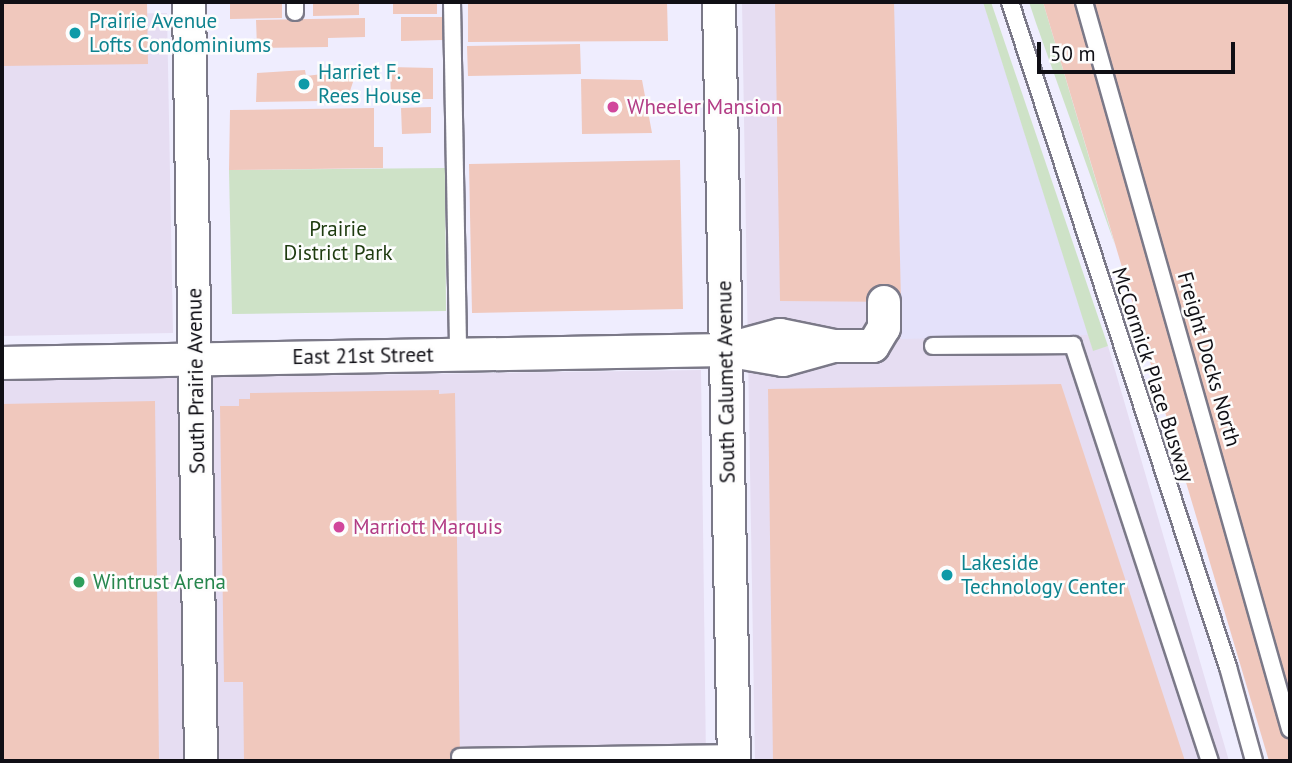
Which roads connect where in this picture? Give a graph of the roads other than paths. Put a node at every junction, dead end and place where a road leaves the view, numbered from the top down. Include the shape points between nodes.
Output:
1 (189, 2) edge
2 (452, 2) edge
3 (719, 2) edge
4 (1010, 2) edge
5 (1084, 2) edge
6 (884, 302) dead end
7 (933, 346) dead end
8 (725, 349) junction
9 (458, 355) junction
10 (195, 359) junction
11 (2, 363) edge
12 (1290, 729) edge
13 (460, 757) dead end
14 (734, 757) edge
15 (201, 761) edge
16 (1210, 761) edge
17 (1254, 761) edge

1 - 10 street, South Prairie Avenue
2 - 9 lane
3 - 8 street, South Calumet Avenue
4 - 17 lane, McCormick Place Busway via 1228,667
5 - 12 lane, Freight Docks North
6 - 8 street, East 21st Street via 884,328 873,346 834,346 780,335
7 - 16 lane via 1073,345
8 - 9 street, East 21st Street
8 - 14 street, South Calumet Avenue
9 - 10 street, East 21st Street
10 - 11 street, East 21st Street
10 - 15 street, South Prairie Avenue
13 - 14 lane

